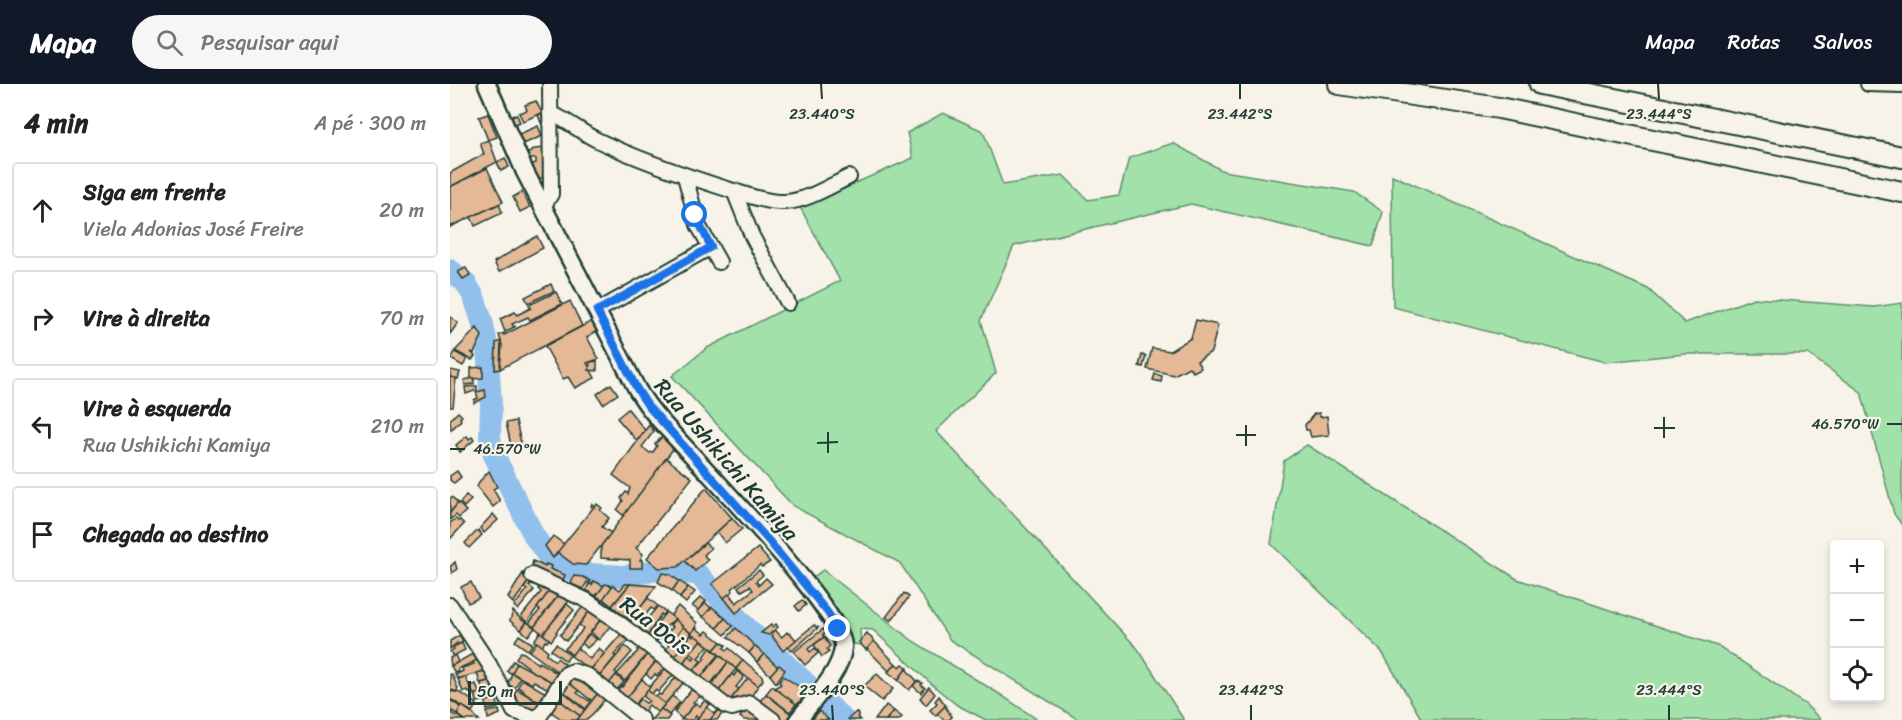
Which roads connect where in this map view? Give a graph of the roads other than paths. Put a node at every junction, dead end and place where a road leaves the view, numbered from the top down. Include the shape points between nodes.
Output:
1 (487, 84) edge
2 (550, 84) edge
3 (1339, 84) edge
4 (1539, 84) edge
5 (1868, 84) edge
6 (1902, 85) edge
7 (550, 113) junction
8 (1902, 157) edge
9 (685, 176) junction
10 (849, 177) dead end
11 (734, 191) junction
12 (1902, 192) edge
13 (543, 207) junction
14 (711, 247) junction
15 (719, 262) dead end
16 (788, 303) dead end
17 (597, 311) junction
18 (532, 575) dead end
19 (450, 606) edge
20 (513, 715) edge
21 (539, 719) edge
22 (642, 720) edge
23 (773, 720) edge
24 (798, 720) edge

1 - 13 main road, Rua Ushikichi Kamiya
2 - 7 street
3 - 12 highway via 1499,108
4 - 8 highway
5 - 6 street
7 - 9 street via 598,140
7 - 13 street via 551,194
9 - 11 street
9 - 14 street via 695,215
10 - 11 street via 785,202
11 - 16 street via 752,236
13 - 17 main road, Rua Ushikichi Kamiya
14 - 15 street
14 - 17 street
17 - 24 main road, Rua Ushikichi Kamiya via 652,411 769,541 838,629 843,646 838,665
18 - 23 street, Rua Dois via 610,616 726,706 750,703
19 - 20 street via 489,664
20 - 21 street
21 - 22 street via 566,674 573,670 588,676

